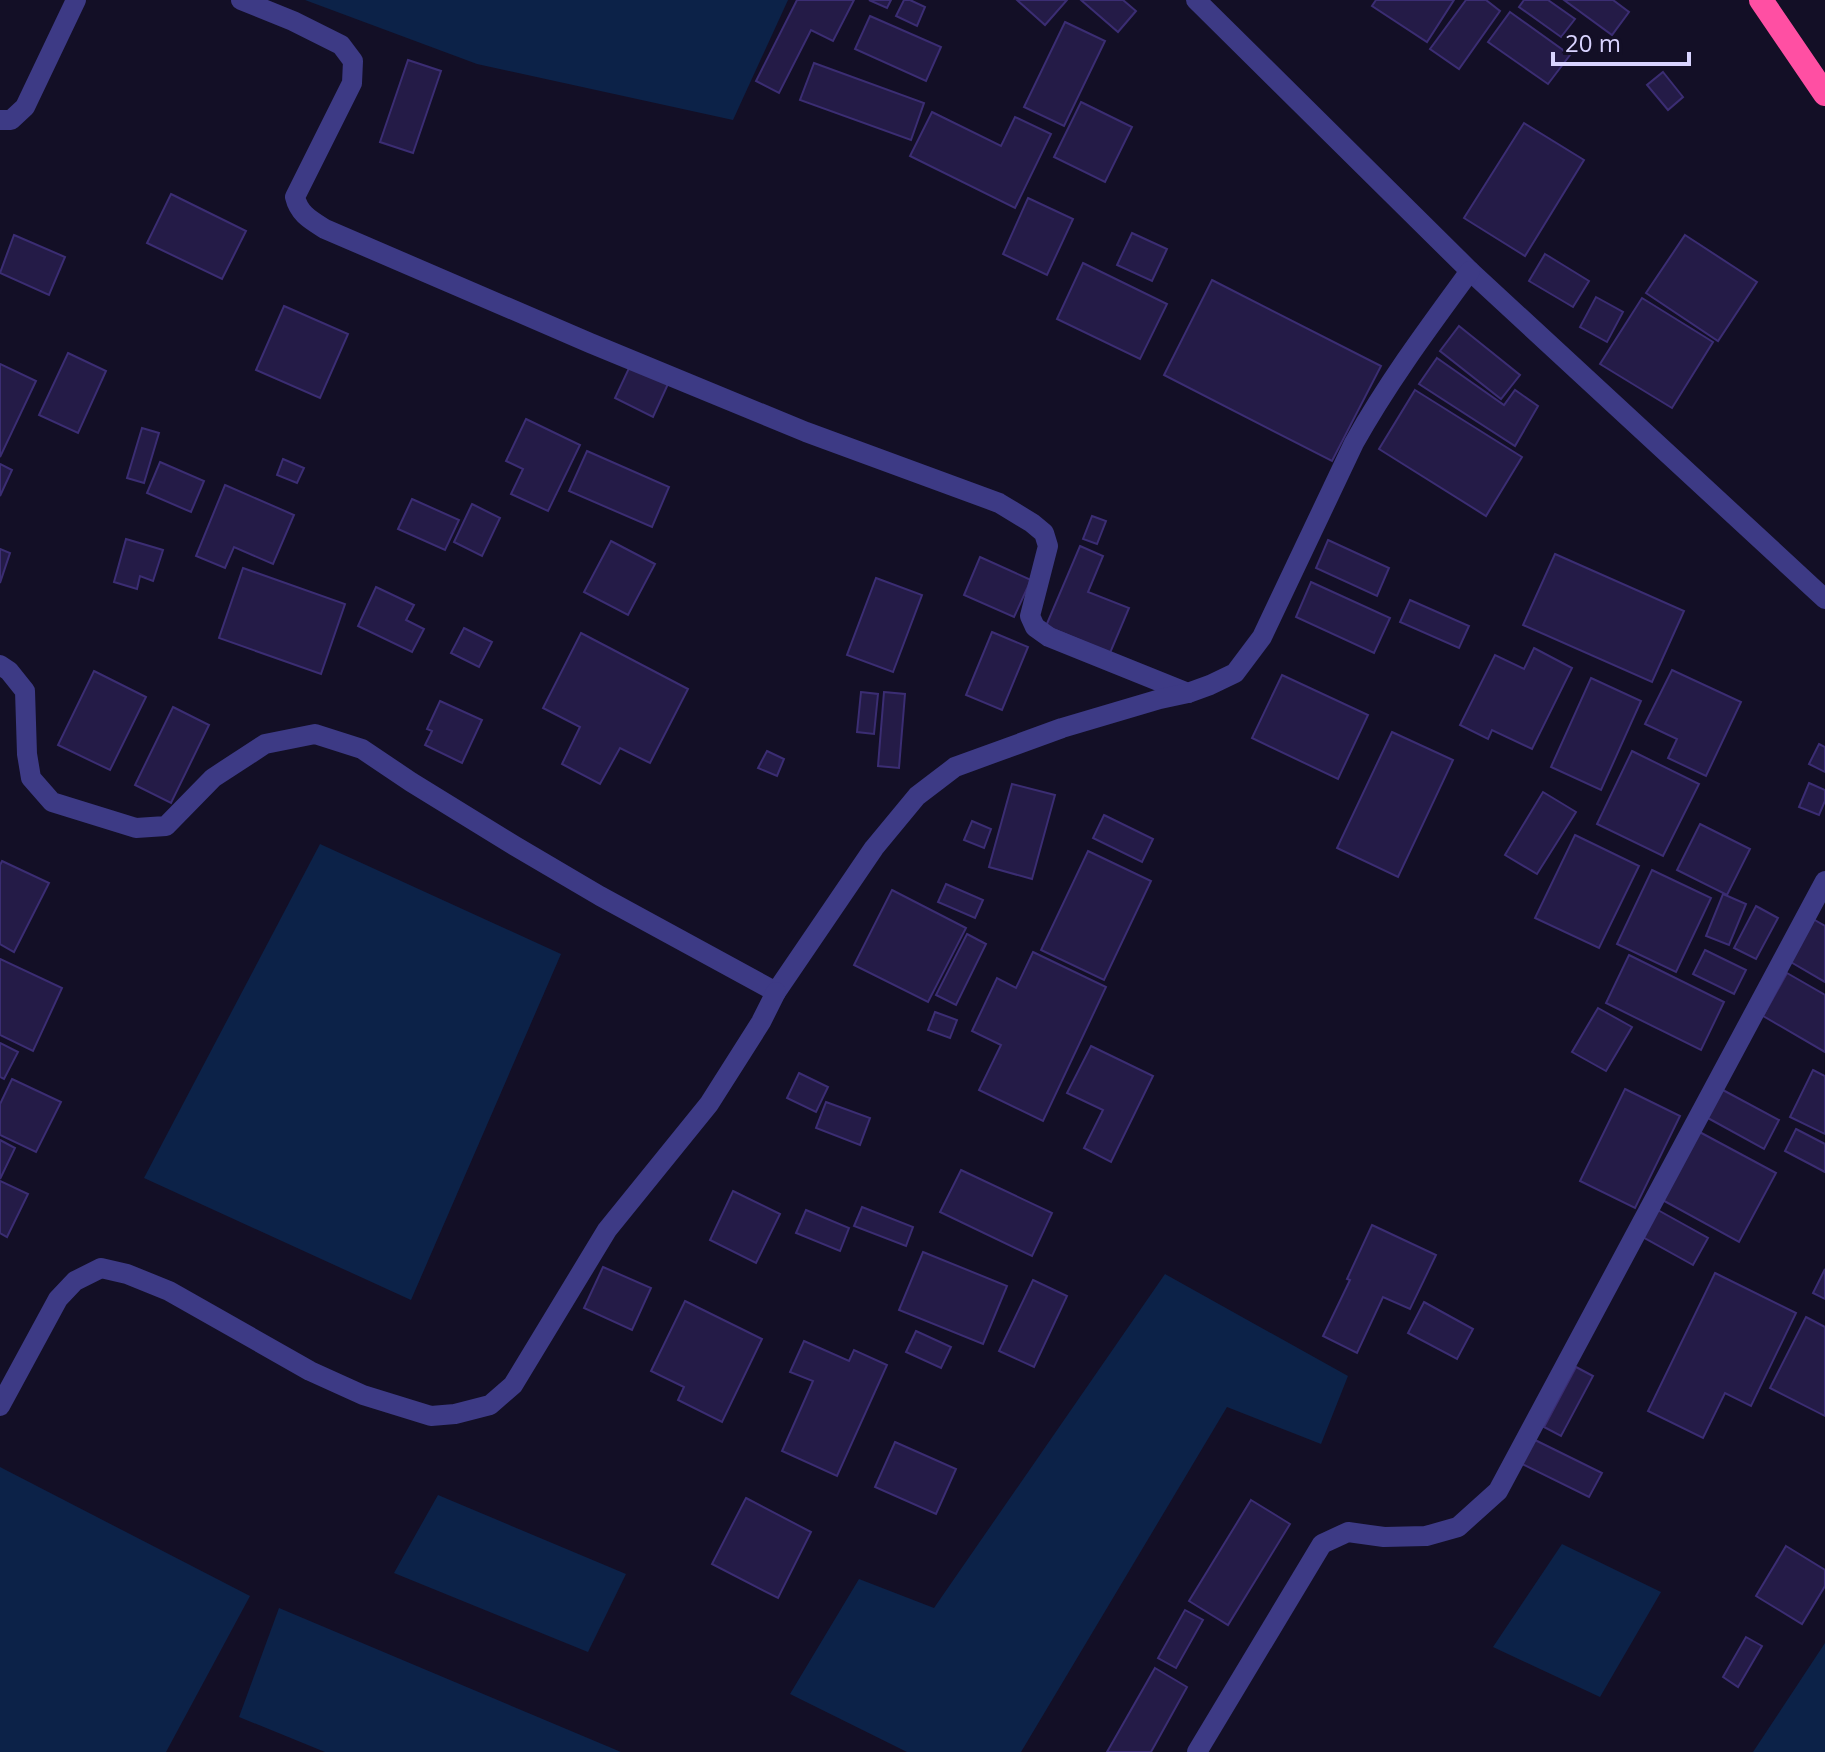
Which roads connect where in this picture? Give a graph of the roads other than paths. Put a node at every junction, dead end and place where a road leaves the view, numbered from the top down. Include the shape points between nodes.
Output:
1 (76, 0) edge
2 (241, 0) edge
3 (1196, 0) edge
4 (1761, 0) edge
5 (1825, 94) edge
6 (0, 120) edge
7 (1470, 271) junction
8 (1825, 599) edge
9 (0, 665) edge
10 (1188, 693) junction
11 (1825, 881) edge
12 (776, 992) junction
13 (0, 1406) edge
14 (1197, 1752) edge

1 - 6 street via 25,107 11,120
2 - 10 street via 341,45 353,61 352,83 295,197 308,219 777,420 999,503 1044,533 1048,546 1030,616 1035,627
3 - 7 street
4 - 5 highway
7 - 8 street
7 - 10 street via 1370,413 1262,637 1235,673
9 - 12 street via 25,691 31,778 52,802 136,828 166,826 213,778 265,744 315,734 362,749 539,861
10 - 12 street via 1062,728 955,767 917,796 874,848
11 - 14 street via 1498,1491 1458,1527 1426,1536 1348,1532 1322,1544
12 - 13 street via 709,1104 607,1230 513,1385 490,1405 431,1416 363,1395 169,1291 101,1268 75,1281 58,1299

